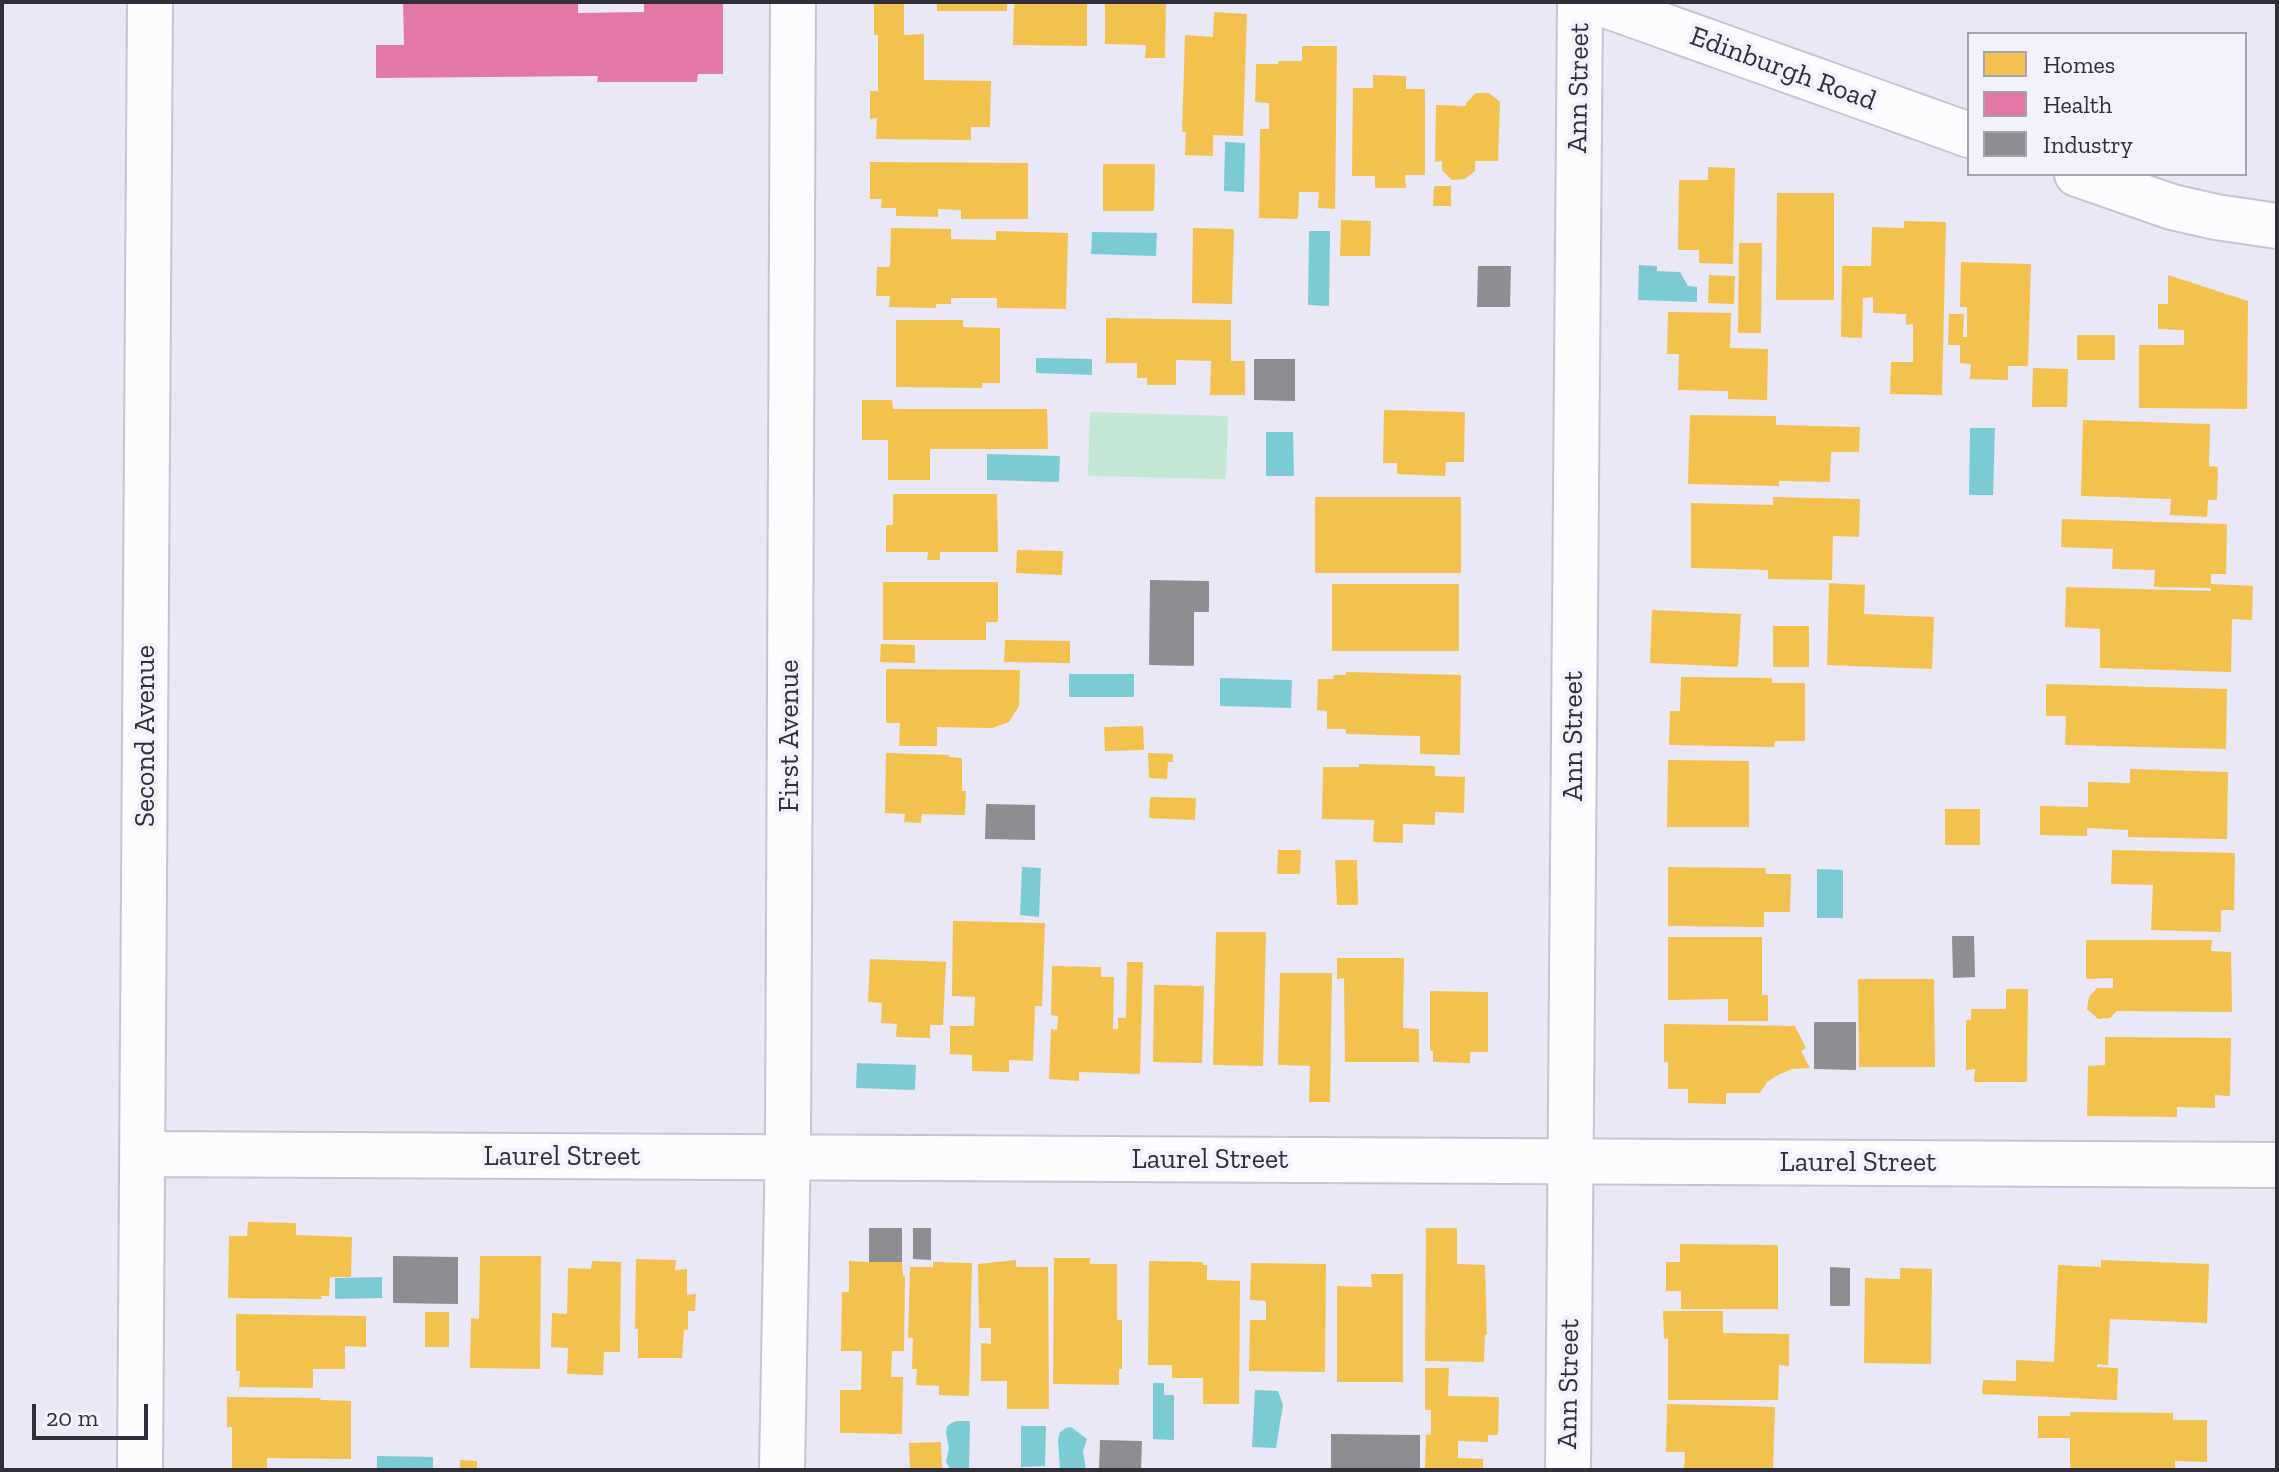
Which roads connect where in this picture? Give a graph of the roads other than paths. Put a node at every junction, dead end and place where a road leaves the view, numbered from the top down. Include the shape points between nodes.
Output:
1 (150, 2) edge
2 (793, 2) edge
3 (1580, 2) edge
4 (1597, 2) edge
5 (1967, 134) edge
6 (2083, 176) edge
7 (2277, 226) edge
8 (143, 1154) junction
9 (788, 1158) junction
10 (1571, 1162) junction
11 (2277, 1165) edge
12 (140, 1470) edge
13 (782, 1470) edge
14 (1568, 1470) edge

1 - 8 street, Second Avenue
2 - 9 street, First Avenue
3 - 10 street, Ann Street
4 - 5 street, Edinburgh Road
6 - 7 street via 2172,207
8 - 9 street, Laurel Street
8 - 12 street, Second Avenue
9 - 10 street, Laurel Street
9 - 13 street, First Avenue
10 - 11 street, Laurel Street
10 - 14 street, Ann Street

